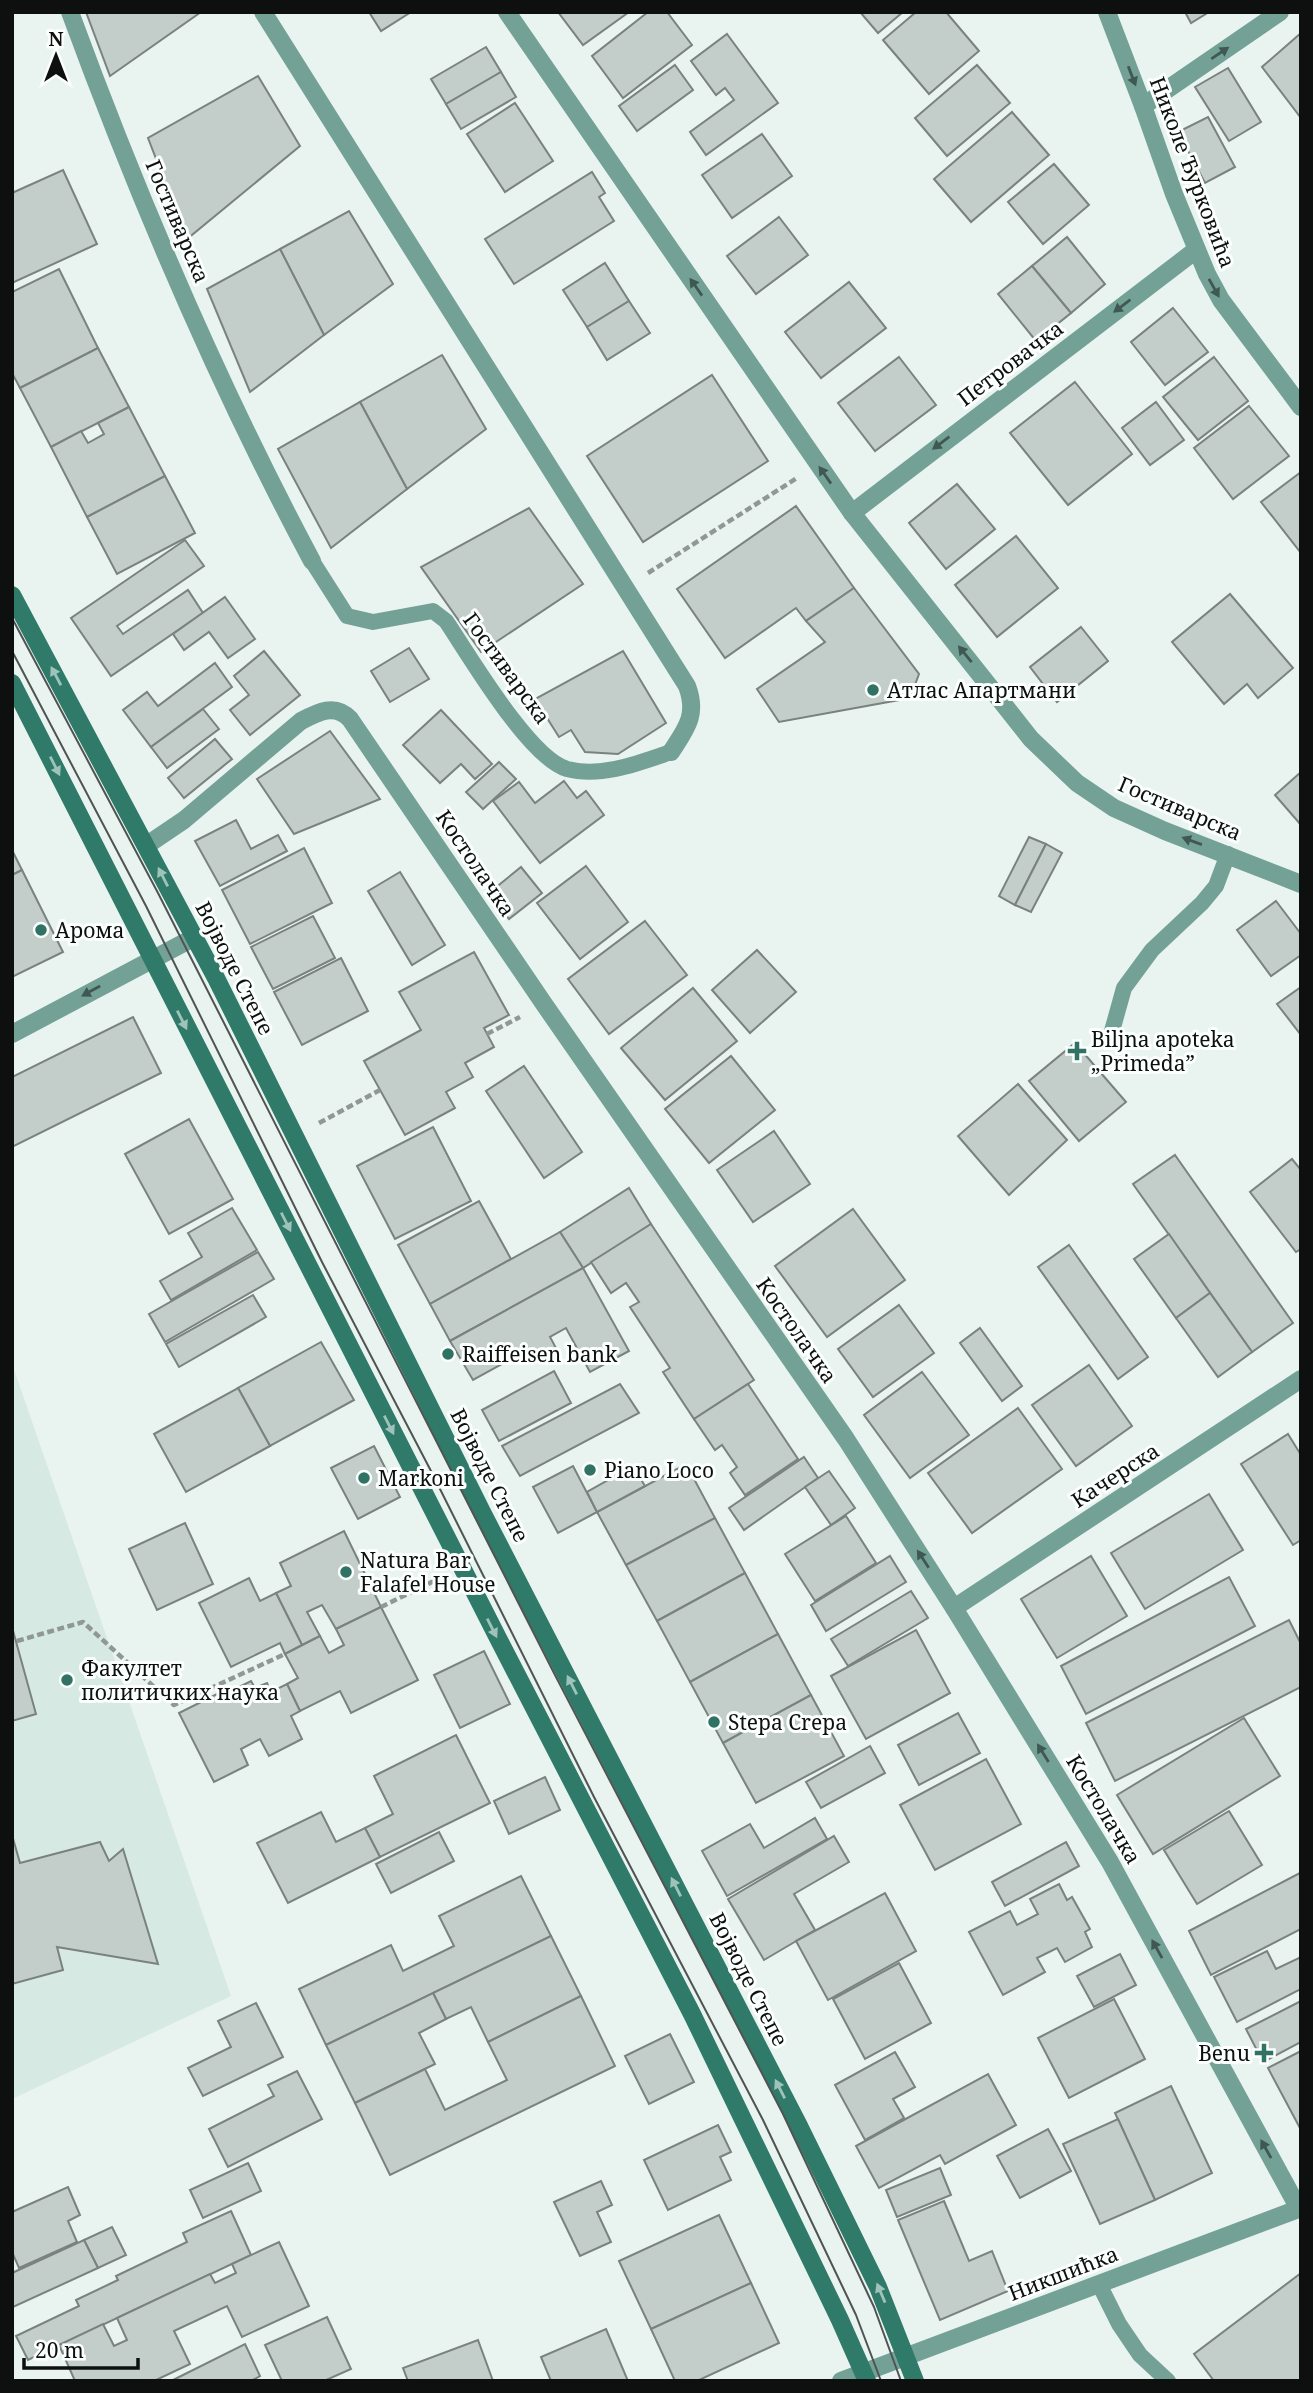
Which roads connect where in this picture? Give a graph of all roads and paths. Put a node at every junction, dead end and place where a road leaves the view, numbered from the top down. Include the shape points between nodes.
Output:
1 (71, 12) edge
2 (263, 12) edge
3 (507, 12) edge
4 (1107, 12) edge
5 (1280, 12) edge
6 (1143, 106) junction
7 (1196, 250) junction
8 (1301, 407) edge
9 (798, 477) dead end
10 (852, 513) junction
11 (312, 561) joint
12 (651, 571) dead end
13 (12, 595) edge
14 (12, 683) edge
15 (671, 752) joint
16 (147, 845) junction
17 (1228, 854) junction
18 (1301, 884) edge
19 (193, 938) junction
20 (151, 959) junction
21 (544, 1004) junction
22 (1112, 1031) dead end
23 (12, 1034) edge
24 (487, 1034) dead end
25 (380, 1090) dead end
26 (318, 1124) dead end
27 (1298, 1387) edge
28 (446, 1575) dead end
29 (381, 1607) dead end
30 (954, 1608) junction
31 (17, 1642) dead end
32 (285, 1654) dead end
33 (1300, 2208) edge
34 (1099, 2284) junction
35 (906, 2357) junction
36 (865, 2377) edge
37 (841, 2381) edge
38 (915, 2381) edge
39 (1168, 2381) edge

1 - 11 street, Гостиварска via 222,380
2 - 15 street, Гостиварска via 687,686 690,721
10 -> 3 street, Гостиварска
4 -> 6 street, Николе Ђурковића
6 -> 5 street
6 - 7 street, Николе Ђурковића
7 -> 8 street, Николе Ђурковића via 1221,300
7 -> 10 street, Петровачка
9 - 12 path
17 -> 10 street, Гостиварска via 1114,808 1077,783 1031,739
11 - 15 lane, Гостиварска via 347,616 373,622 433,611 446,621 517,726 551,761 565,768 600,771
16 -> 13 main road, Војводе Степе
14 -> 20 main road
19 -> 16 main road, Војводе Степе
16 - 21 street, Костолачка via 184,820 301,721 320,711 344,712
17 - 18 street, Гостиварска
17 - 22 lane via 1216,886 1152,950 1124,988
19 - 20 street
35 -> 19 main road, Војводе Степе via 878,2287 798,2124 488,1524
20 -> 23 street
20 -> 36 main road via 692,2014
21 - 24 path
30 -> 21 street, Костолачка via 846,1440
25 - 26 path
27 - 30 street, Качерска
28 - 29 path
33 -> 30 street, Костолачка via 1110,1862
31 - 32 path via 83,1622 174,1705
33 - 34 street, Никшићка
34 - 35 street, Никшићка
34 - 39 lane via 1140,2355
35 - 36 street, Никшићка
35 - 38 main road, Војводе Степе
36 - 37 street, Никшићка

